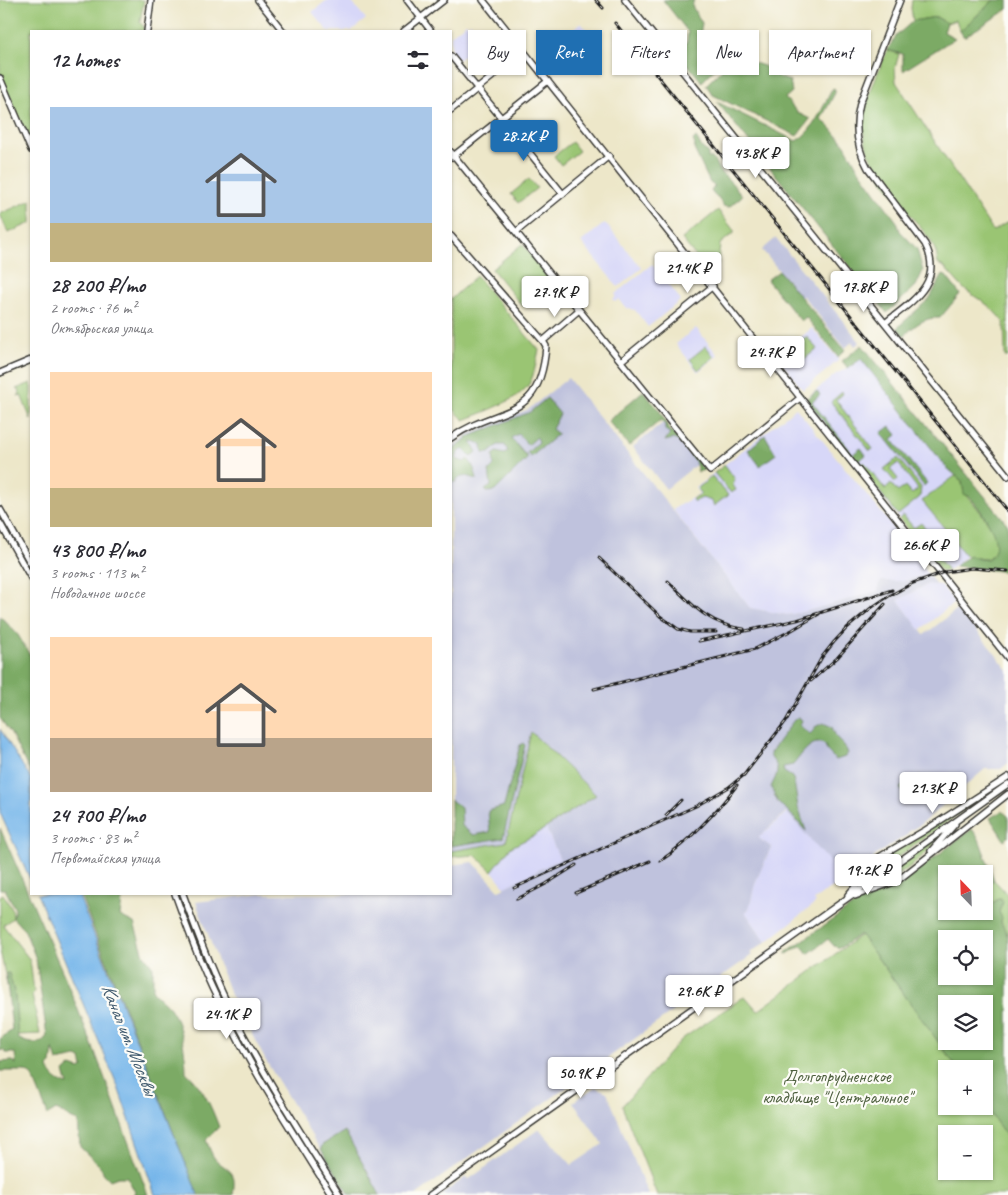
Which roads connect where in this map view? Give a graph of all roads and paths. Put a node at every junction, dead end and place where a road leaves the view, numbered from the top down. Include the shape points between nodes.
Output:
1 (151, 0) edge
2 (258, 0) edge
3 (407, 0) edge
4 (444, 0) edge
5 (483, 0) edge
6 (625, 0) edge
7 (900, 0) edge
8 (421, 18) junction
9 (146, 30) edge
10 (282, 30) edge
11 (405, 30) edge
12 (431, 30) edge
13 (507, 30) edge
14 (526, 54) edge
15 (452, 57) edge
16 (495, 75) edge
17 (0, 78) edge
18 (548, 81) junction
19 (478, 89) junction
20 (452, 109) edge
21 (501, 118) junction
22 (30, 148) edge
23 (452, 155) edge
24 (609, 156) junction
25 (563, 194) junction
26 (516, 232) junction
27 (452, 237) edge
28 (713, 286) junction
29 (579, 310) junction
30 (885, 323) junction
31 (543, 341) junction
32 (30, 360) edge
33 (620, 361) junction
34 (0, 374) edge
35 (800, 398) junction
36 (452, 437) edge
37 (1008, 476) edge
38 (0, 509) edge
39 (0, 523) edge
40 (30, 562) edge
41 (30, 576) edge
42 (1008, 658) edge
43 (1008, 775) edge
44 (1008, 782) edge
45 (1008, 794) edge
46 (965, 814) junction
47 (892, 849) junction
48 (924, 859) junction
49 (881, 874) junction
50 (904, 876) junction
51 (175, 895) edge
52 (183, 895) edge
53 (844, 901) junction
54 (332, 1195) edge
55 (340, 1195) edge
56 (430, 1195) edge

1 - 9 main road
2 - 10 main road
3 - 8 main road
4 - 8 main road
5 - 13 main road
6 - 30 main road
7 - 30 main road via 860,103 857,139 868,168 925,244 931,265 929,278 920,293
8 - 11 main road
8 - 12 main road
14 - 18 main road
15 - 19 main road
16 - 19 main road
17 - 22 main road
18 - 21 main road
18 - 24 main road
19 - 20 main road
19 - 21 main road
21 - 23 main road
21 - 25 main road
23 - 26 main road
24 - 25 main road
24 - 28 main road
25 - 26 main road
26 - 29 main road
27 - 31 main road
28 - 33 main road
28 - 35 main road
29 - 31 main road
29 - 33 main road
30 - 37 main road
31 - 36 main road via 546,346 539,380 530,398 518,407
32 - 34 main road
33 - 35 main road via 710,471
35 - 42 main road
38 - 40 main road
39 - 41 main road
43 - 47 main road
44 - 46 main road
45 - 48 main road
46 - 48 main road
46 - 49 main road
47 - 49 main road via 879,862
47 - 53 main road via 876,859
48 - 50 main road
49 - 50 main road via 892,879
49 - 53 main road
50 - 53 main road
51 - 54 main road via 204,969 232,1028
52 - 55 main road via 210,966 234,1017
53 - 56 main road

